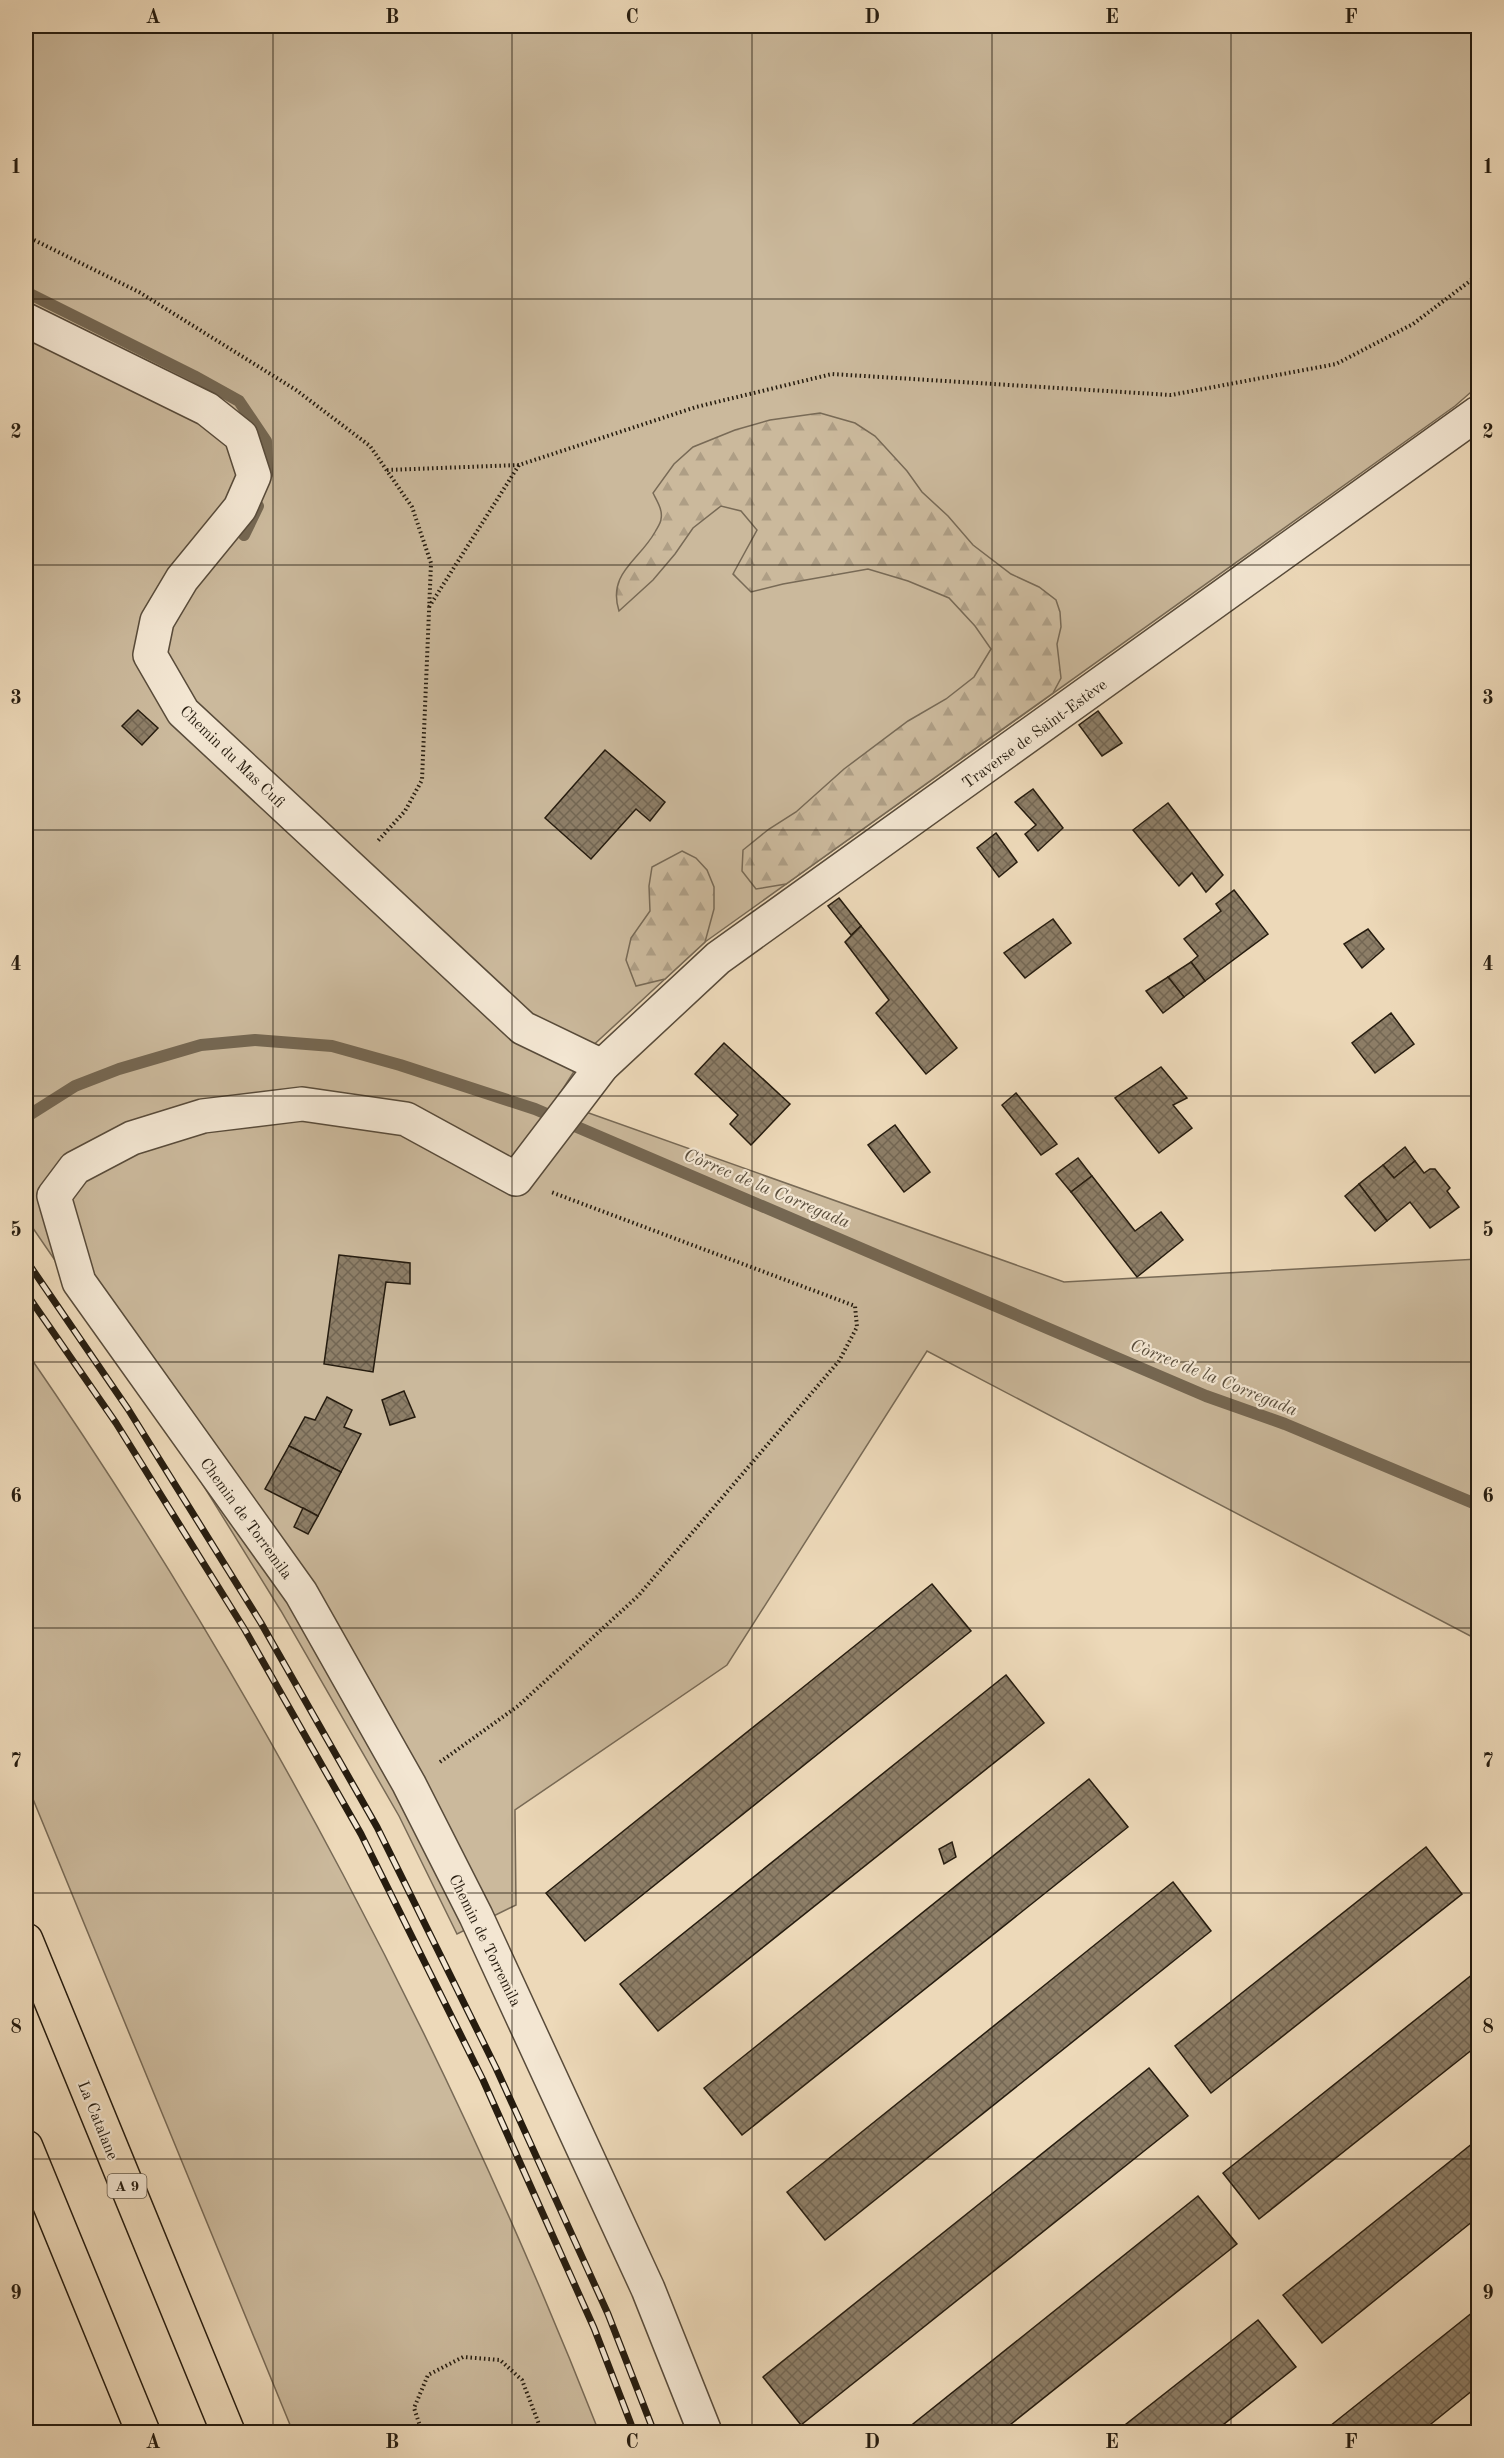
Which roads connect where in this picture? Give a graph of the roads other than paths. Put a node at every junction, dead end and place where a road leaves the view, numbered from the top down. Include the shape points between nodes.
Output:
1 (26, 320) edge
2 (1479, 413) edge
3 (602, 1066) junction
4 (26, 1940) edge
5 (26, 2147) edge
6 (143, 2433) edge
7 (228, 2433) edge
8 (705, 2433) edge

1 - 3 street, Chemin du Mas Cufi via 207,409 241,436 254,476 240,508 182,579 157,621 150,655 183,712 523,1028
2 - 3 street, Traverse de Saint-Estève via 718,958
3 - 8 street, Chemin de Torremila via 516,1179 406,1119 302,1104 203,1116 132,1138 75,1168 54,1196 79,1282 301,1593 409,1784 476,1916 643,2279
4 - 7 highway, La Catalane / A 9
5 - 6 highway

